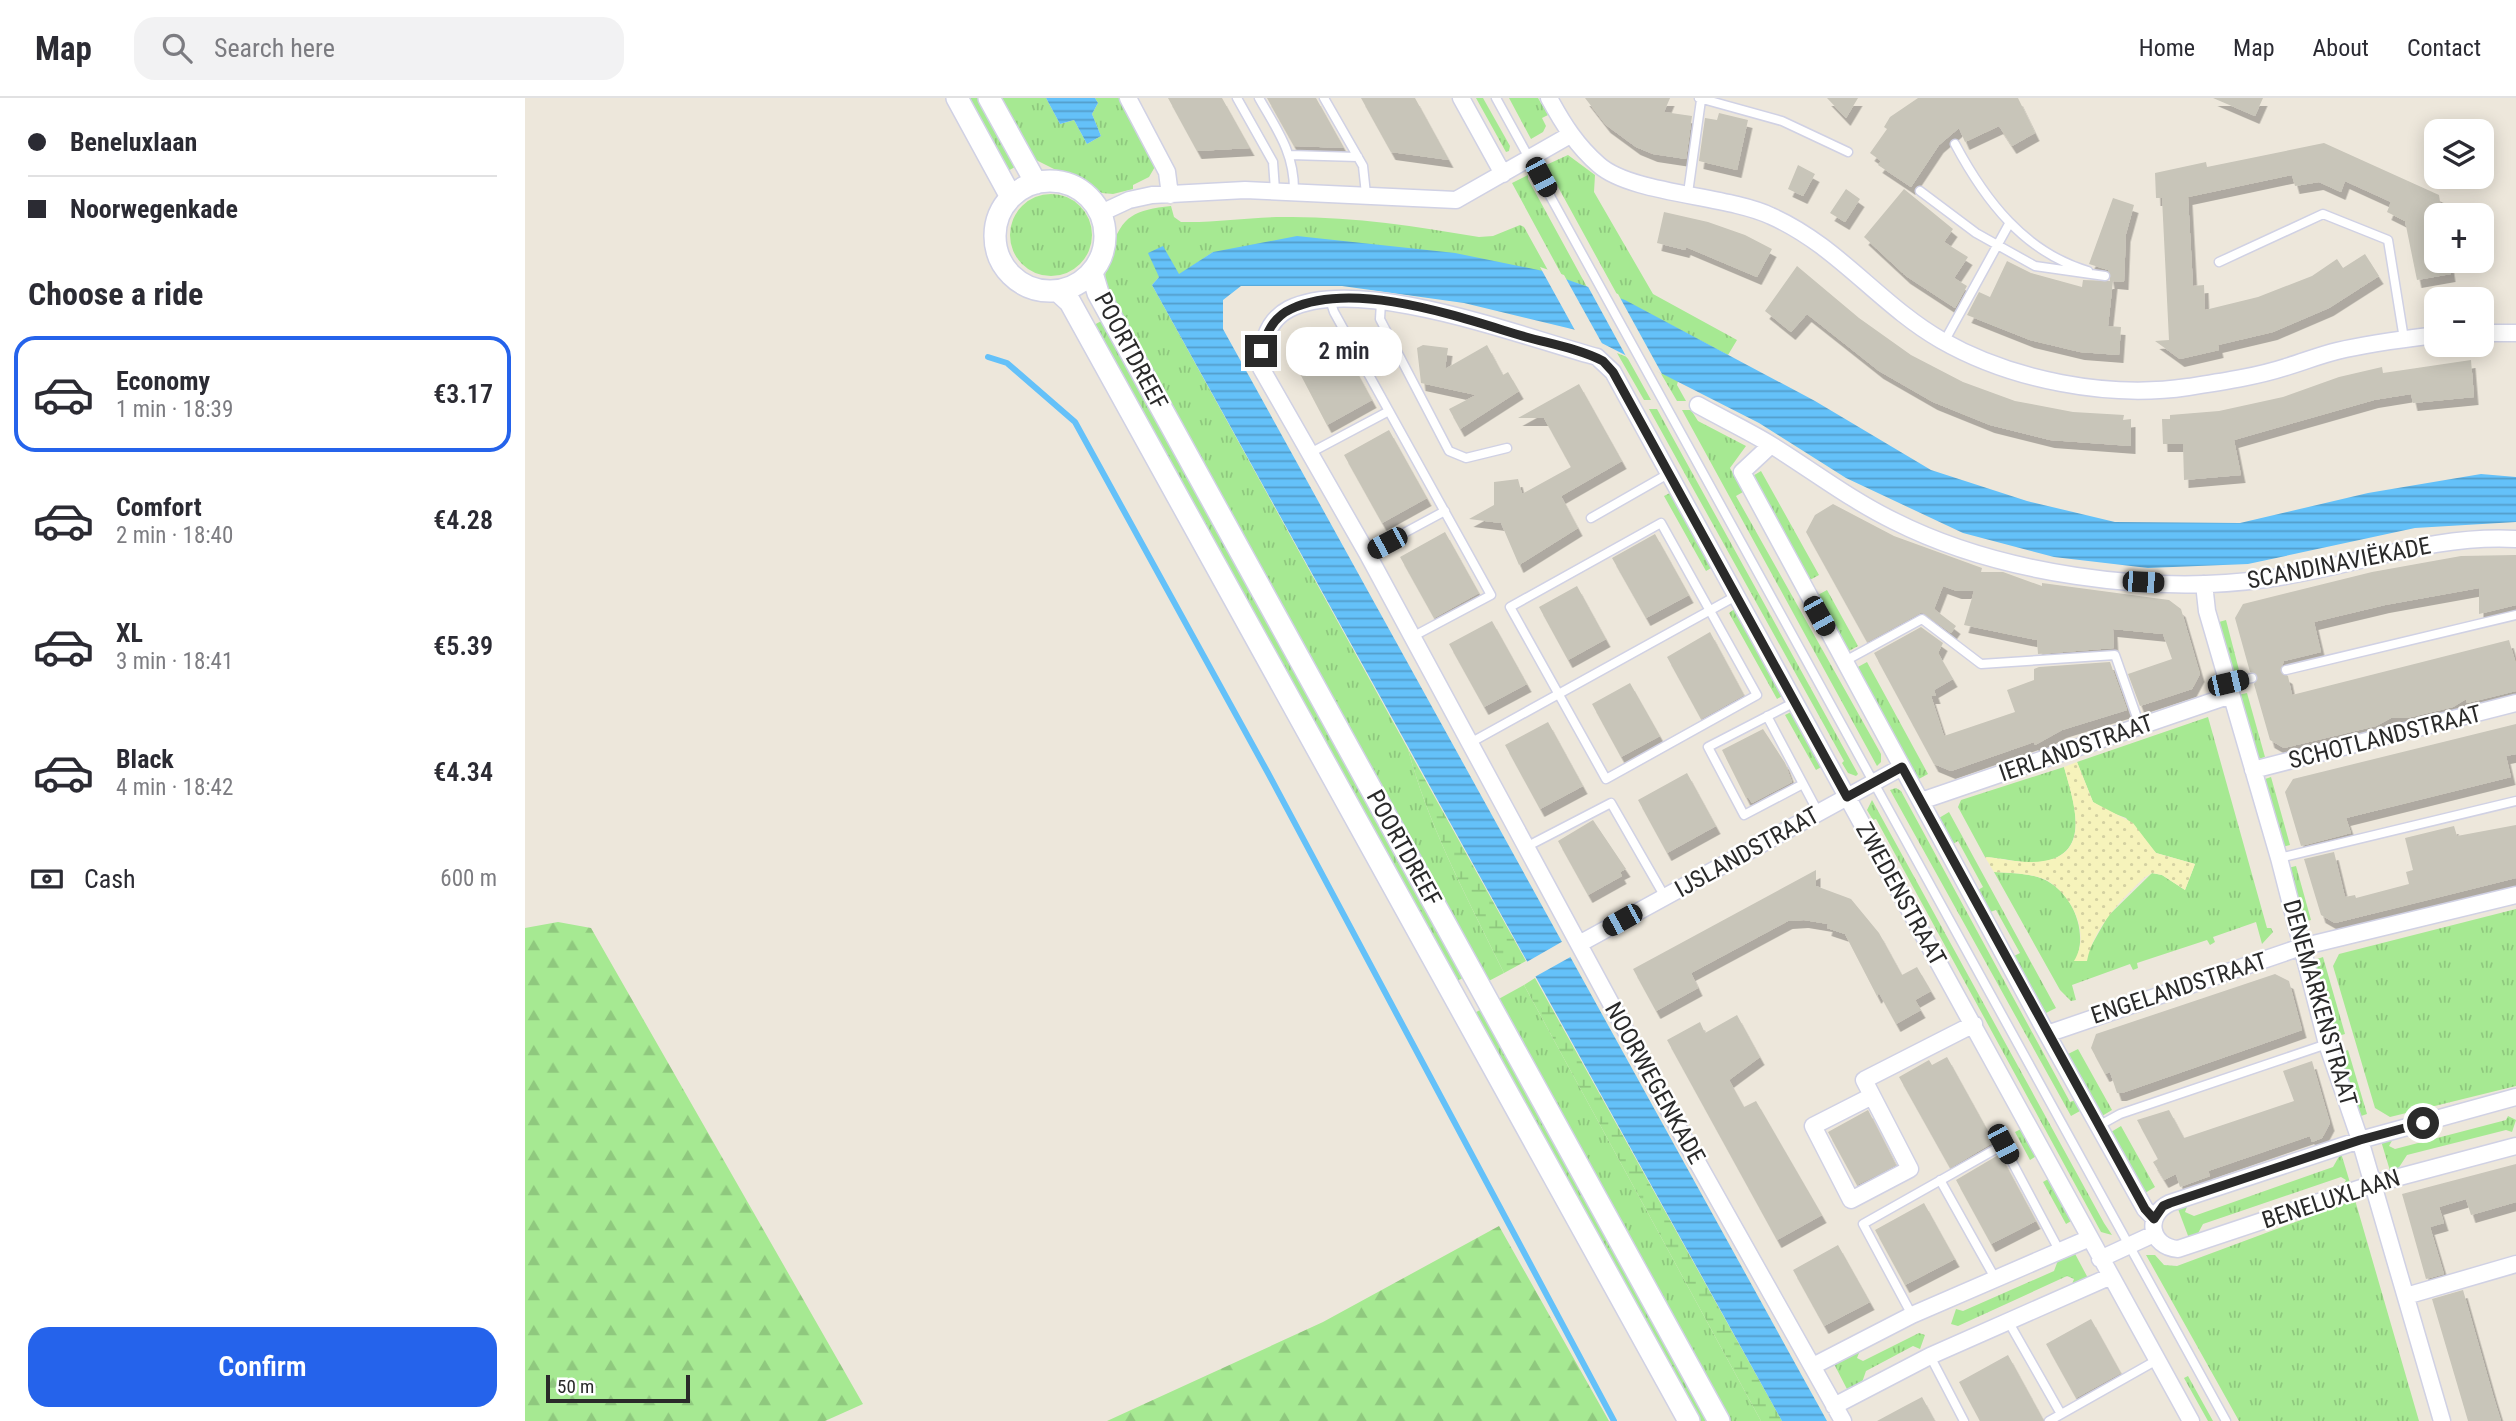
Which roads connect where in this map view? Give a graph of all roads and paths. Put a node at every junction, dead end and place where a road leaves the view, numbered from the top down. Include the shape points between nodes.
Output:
1 (957, 98) edge
2 (989, 98) edge
3 (1128, 98) edge
4 (1237, 98) edge
5 (1259, 98) edge
6 (1324, 98) edge
7 (1461, 98) edge
8 (1496, 98) edge
9 (1549, 98) edge
10 (1700, 99) edge
11 (1570, 135) junction
12 (1955, 144) dead end
13 (1848, 152) dead end
14 (1290, 155) junction
15 (1358, 157) junction
16 (1529, 158) junction
17 (1503, 174) junction
18 (1036, 183) junction
19 (1275, 190) junction
20 (1294, 190) junction
21 (1920, 191) dead end
22 (1688, 193) junction
23 (1366, 194) junction
24 (1170, 195) junction
25 (1011, 197) junction
26 (1101, 213) junction
27 (2009, 224) junction
28 (1997, 246) junction
29 (2219, 262) dead end
30 (1092, 273) junction
31 (1058, 291) junction
32 (1330, 300) junction
33 (1381, 302) junction
34 (2494, 333) edge
35 (2516, 333) edge
36 (2424, 336) edge
37 (2404, 339) junction
38 (1944, 342) junction
39 (1603, 361) joint
40 (1699, 405) dead end
41 (1389, 411) junction
42 (1771, 445) junction
43 (1507, 448) dead end
44 (1310, 453) junction
45 (1668, 474) junction
46 (1445, 511) junction
47 (1591, 518) dead end
48 (2516, 539) edge
49 (1367, 553) junction
50 (2204, 584) junction
51 (1736, 596) junction
52 (1710, 611) junction
53 (2516, 615) edge
54 (1412, 637) junction
55 (1845, 661) junction
56 (2286, 670) dead end
57 (2252, 678) dead end
58 (2230, 689) junction
59 (1559, 694) junction
60 (1797, 701) junction
61 (2516, 704) edge
62 (1767, 716) junction
63 (2140, 726) junction
64 (1470, 743) junction
65 (1902, 767) junction
66 (2253, 770) junction
67 (1874, 782) junction
68 (1803, 784) junction
69 (1847, 797) junction
70 (1921, 801) junction
71 (2516, 801) edge
72 (1818, 812) junction
73 (1526, 847) junction
74 (2280, 858) junction
75 (2516, 895) edge
76 (1665, 897) junction
77 (1579, 944) junction
78 (2301, 947) junction
79 (1974, 1024) junction
80 (2047, 1034) junction
81 (2327, 1044) junction
82 (1872, 1096) junction
83 (2516, 1097) edge
84 (2100, 1125) junction
85 (2360, 1140) junction
86 (2516, 1146) edge
87 (1940, 1180) junction
88 (2373, 1184) junction
89 (2154, 1226) junction
90 (2090, 1238) junction
91 (2128, 1244) junction
92 (2059, 1250) junction
93 (2100, 1259) junction
94 (2516, 1264) edge
95 (2109, 1277) junction
96 (1995, 1278) junction
97 (2406, 1296) junction
98 (1912, 1315) junction
99 (2008, 1321) junction
100 (1930, 1356) junction
101 (2157, 1360) junction
102 (1813, 1366) junction
103 (1834, 1406) junction
104 (2061, 1414) junction
105 (1689, 1421) edge
106 (1719, 1421) edge
107 (1843, 1421) edge
108 (1964, 1421) edge
109 (2049, 1421) edge
110 (2191, 1421) edge
111 (2226, 1421) edge
112 (2442, 1421) edge

1 - 25 main road
2 - 18 main road
3 - 24 street via 1167,172
4 - 19 lane via 1273,162
5 - 14 lane
6 - 15 lane
7 - 17 street
8 - 16 lane
9 - 11 street
10 - 13 lane via 1782,121
10 - 22 lane
11 - 16 street
11 - 22 street via 1601,167 1642,184
12 - 27 lane via 1975,180
14 - 15 lane
14 - 20 lane
15 - 23 lane
16 - 17 street
16 - 67 lane
17 - 23 street via 1456,200
18 - 25 main road
18 - 26 main road via 1051,180 1081,189
19 - 20 street
19 - 24 street
20 - 23 street
21 - 28 lane
22 - 38 street via 1733,202 1800,231 1837,257 1902,316
24 - 26 street via 1129,200
25 - 31 main road via 995,232 999,258 1023,284
26 - 30 main road via 1105,244
27 - 28 lane
27 - 28 lane via 2039,248 2105,276 2035,265
28 - 38 lane
29 - 37 lane via 2323,214 2388,240
30 - 31 main road
30 - 106 main road, POORTDREEF via 1098,293
31 - 105 main road, POORTDREEF via 1070,302
32 - 33 street, NOORWEGENKADE
32 - 41 lane
32 - 44 street, NOORWEGENKADE via 1289,309 1275,320 1261,351 1262,368
33 - 39 street, NOORWEGENKADE via 1449,315
33 - 43 lane via 1380,319 1449,451 1466,458
34 - 35 street
36 - 37 street
37 - 38 street via 2220,381 2146,390 2072,385 2004,367
39 - 45 street, ZWEDENSTRAAT
40 - 42 street, SCANDINAVIËKADE
41 - 44 lane
41 - 46 lane
42 - 50 street, SCANDINAVIËKADE via 1877,513 1959,547 2083,576
42 - 55 street via 1742,472
44 - 49 street, NOORWEGENKADE
45 - 47 lane
45 - 51 street, ZWEDENSTRAAT
46 - 49 lane
46 - 54 lane via 1491,594
48 - 50 street, SCANDINAVIËKADE via 2427,544 2267,579
49 - 54 street, NOORWEGENKADE
50 - 58 street, DENEMARKENSTRAAT via 2207,611
51 - 52 lane
51 - 60 street, ZWEDENSTRAAT
52 - 59 lane
52 - 59 lane via 1757,695 1606,779
52 - 59 lane via 1661,523 1626,542 1510,607
53 - 56 lane
54 - 64 street, NOORWEGENKADE
55 - 63 lane via 1922,619 1981,664 2115,655
55 - 65 street
57 - 58 lane
58 - 63 street, IERLANDSTRAAT
58 - 66 street, DENEMARKENSTRAAT
59 - 64 lane
60 - 62 lane, IJSLANDSTRAAT
60 - 69 street, ZWEDENSTRAAT
61 - 66 street, SCHOTLANDSTRAAT
62 - 68 lane
62 - 68 lane, IJSLANDSTRAAT via 1708,747 1744,815
63 - 70 street, IERLANDSTRAAT
64 - 73 street, NOORWEGENKADE
65 - 67 street, IJSLANDSTRAAT
65 - 70 street
66 - 74 street, DENEMARKENSTRAAT
67 - 69 street, IJSLANDSTRAAT
67 - 91 lane
68 - 72 lane
69 - 72 street, IJSLANDSTRAAT
69 - 79 street, ZWEDENSTRAAT
70 - 80 street
71 - 74 lane
72 - 76 street, IJSLANDSTRAAT
73 - 76 lane, IJSLANDSTRAAT via 1611,803
73 - 77 street, NOORWEGENKADE
74 - 78 street, DENEMARKENSTRAAT
75 - 78 street, ENGELANDSTRAAT
76 - 77 street, IJSLANDSTRAAT
77 - 102 street, NOORWEGENKADE
78 - 80 street, ENGELANDSTRAAT
78 - 81 street, DENEMARKENSTRAAT
79 - 82 street via 1864,1080
79 - 90 street, ZWEDENSTRAAT
80 - 84 street
81 - 84 lane via 2120,1114
81 - 85 street, DENEMARKENSTRAAT
82 - 82 street via 1813,1126 1851,1200 1910,1169
83 - 85 street, BENELUXLAAN
84 - 89 street
85 - 88 street, DENEMARKENSTRAAT
85 - 89 street, BENELUXLAAN via 2170,1203 2163,1206
86 - 88 street, BENELUXLAAN
87 - 92 lane via 2003,1144
87 - 96 lane
87 - 98 lane via 1863,1224
88 - 89 street, BENELUXLAAN via 2178,1249 2164,1246
88 - 97 street, DENEMARKENSTRAAT
89 - 91 street, BENELUXLAAN
90 - 92 street
90 - 93 street, ZWEDENSTRAAT
91 - 93 street, BENELUXLAAN
91 - 111 lane
92 - 96 street
93 - 95 street, ZWEDENSTRAAT
94 - 97 street
95 - 99 street
95 - 101 street, ZWEDENSTRAAT
96 - 98 street
97 - 112 street, DENEMARKENSTRAAT
98 - 102 street
99 - 100 street
99 - 104 lane
100 - 103 street
100 - 108 lane
101 - 104 lane
101 - 110 street, ZWEDENSTRAAT
102 - 103 street, NOORWEGENKADE
103 - 107 street, NOORWEGENKADE
104 - 109 lane

